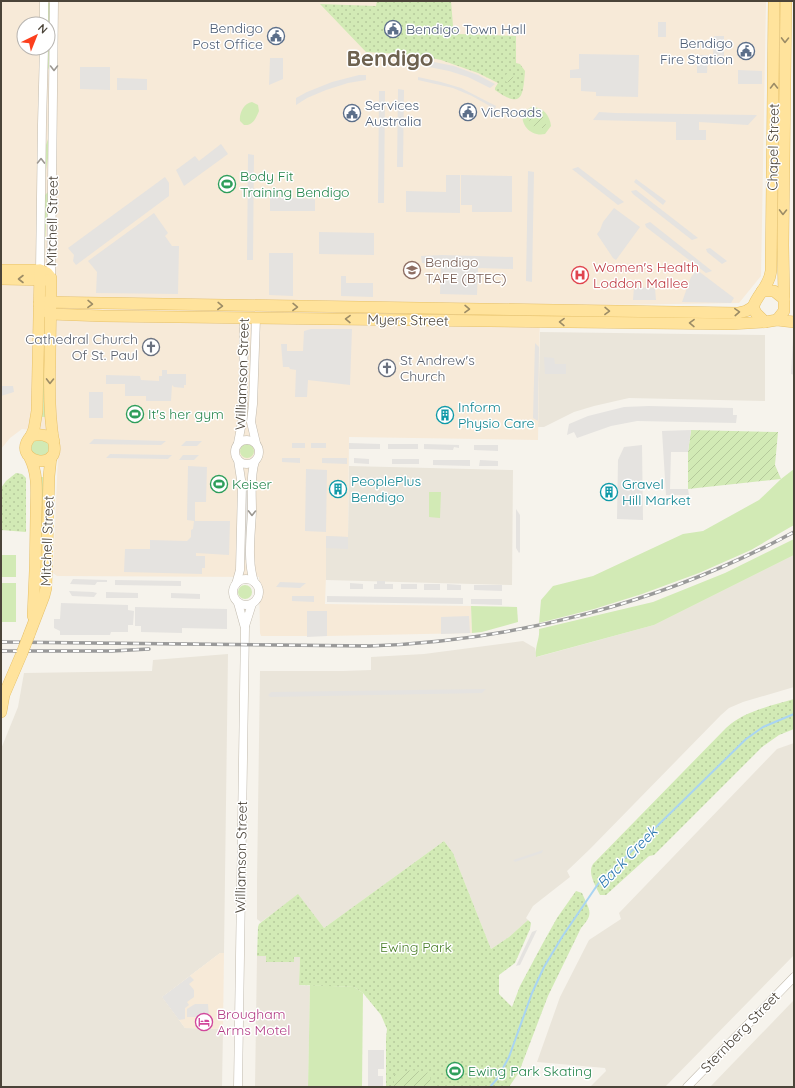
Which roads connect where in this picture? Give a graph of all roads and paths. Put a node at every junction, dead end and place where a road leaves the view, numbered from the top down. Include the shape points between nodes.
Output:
1 (44, 1) edge
2 (54, 1) edge
3 (774, 1) edge
4 (786, 1) edge
5 (44, 16) edge
6 (44, 56) edge
7 (54, 99) junction
8 (43, 100) junction
9 (42, 110) junction
10 (54, 110) junction
11 (779, 115) junction
12 (52, 175) junction
13 (41, 184) junction
14 (1, 270) edge
15 (46, 277) junction
16 (1, 279) edge
17 (762, 291) junction
18 (784, 300) junction
19 (144, 304) junction
20 (45, 306) junction
21 (244, 306) junction
22 (256, 306) junction
23 (753, 306) junction
24 (389, 308) junction
25 (794, 308) edge
26 (526, 310) junction
27 (154, 316) junction
28 (244, 318) junction
29 (256, 318) junction
30 (388, 320) junction
31 (777, 320) junction
32 (531, 321) junction
33 (765, 322) junction
34 (794, 322) edge
35 (31, 436) junction
36 (54, 441) junction
37 (238, 443) junction
38 (256, 443) junction
39 (51, 457) junction
40 (30, 458) junction
41 (238, 460) junction
42 (256, 461) junction
43 (254, 582) junction
44 (236, 584) junction
45 (238, 602) junction
46 (252, 604) junction
47 (33, 623) junction
48 (245, 628) junction
49 (3, 698) edge
50 (1, 712) edge
51 (794, 977) edge
52 (238, 1087) edge
53 (687, 1087) edge

1 - 5 street
2 -> 7 street, Mitchell Street
11 -> 3 main road, Chapel Street
4 -> 11 main road, Chapel Street
6 - 8 street, Mitchell Street
7 - 8 street
7 - 10 street, Mitchell Street
8 - 9 street, Mitchell Street
9 - 10 street
13 -> 9 street, Mitchell Street
10 - 12 street, Mitchell Street
11 - 17 main road, Chapel Street via 771,271 768,284
11 -> 18 main road, Chapel Street
12 - 13 street
12 - 15 street, Mitchell Street
13 - 15 street, Mitchell Street
14 - 15 main road
15 -> 16 main road
15 - 20 main road, Mitchell Street
17 - 18 main road via 774,291
17 - 23 main road
18 - 25 main road
18 - 31 main road via 784,311
20 -> 19 main road, Myers Street
19 -> 21 main road, Myers Street
19 - 27 main road via 146,312
20 - 27 main road, Myers Street
20 - 35 main road, Mitchell Street via 37,411
20 -> 36 main road, Mitchell Street via 49,406
21 - 22 main road, Myers Street
21 - 28 main road, Williamson Street
22 -> 24 main road, Myers Street
22 - 29 main road, Williamson Street
26 -> 23 main road, Myers Street via 738,313
23 - 33 main road
24 -> 26 main road, Myers Street
24 - 30 main road
26 - 32 main road
27 - 28 main road, Myers Street
28 - 29 main road, Myers Street
28 - 37 street, Williamson Street via 243,417
30 -> 29 main road, Myers Street
29 - 38 street, Williamson Street via 251,422
30 - 32 main road, Myers Street
31 - 33 main road
31 - 34 main road
33 -> 32 main road, Myers Street via 731,324
35 - 36 main road via 44,435
35 - 40 main road via 26,447
36 - 39 main road via 55,450
37 - 38 street via 245,439
37 - 41 street via 235,454
38 - 42 street via 260,453
39 - 40 main road via 42,461
39 - 47 main road, Mitchell Street via 46,588
40 - 47 main road, Mitchell Street via 36,483
41 - 42 street via 245,464
41 - 44 street via 241,478 240,570
42 -> 43 street via 252,481 251,566
43 - 44 street via 241,580
43 - 46 street via 258,595
44 - 45 street via 232,593
45 - 46 street
45 - 48 street, Williamson Street
46 - 48 street, Williamson Street
47 - 49 main road, Mitchell Street, bridge
48 - 52 street, Williamson Street
49 - 50 main road, Mitchell Street
51 - 53 street, Sternberg Street

